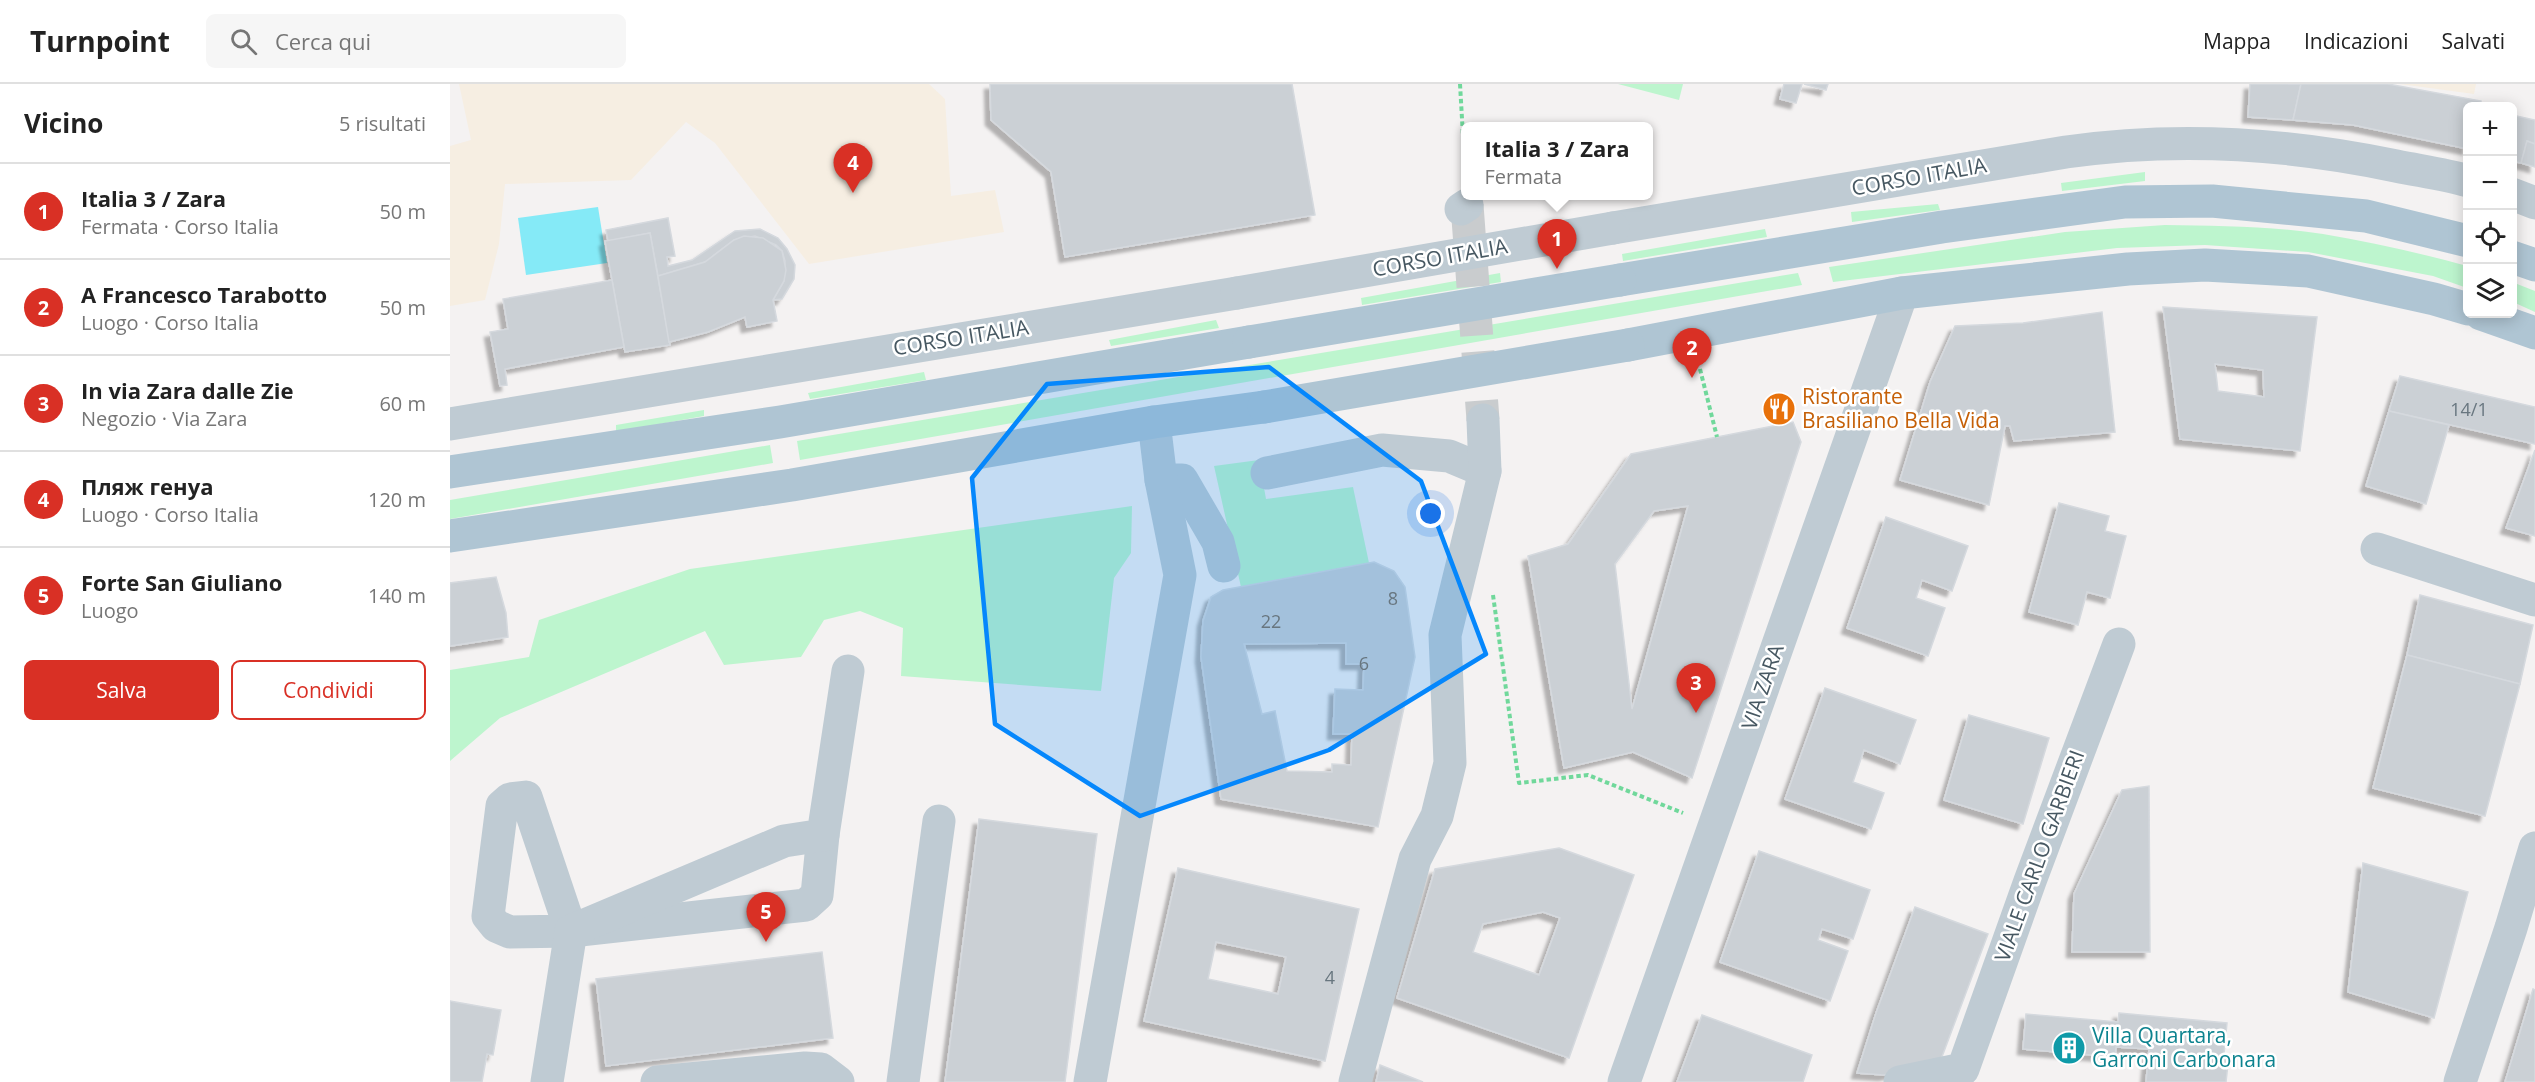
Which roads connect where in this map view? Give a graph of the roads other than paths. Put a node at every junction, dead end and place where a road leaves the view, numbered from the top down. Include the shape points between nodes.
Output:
1 (2463, 180) edge
2 (2517, 196) edge
3 (2535, 202) edge
4 (2463, 240) edge
5 (2517, 258) edge
6 (2535, 265) edge
7 (1902, 293) junction
8 (2463, 308) edge
9 (2492, 318) edge
10 (2535, 333) edge
11 (1482, 420) tunnel mouth
12 (1154, 422) junction
13 (450, 424) edge
14 (1485, 471) junction
15 (450, 472) edge
16 (1268, 473) dead end
17 (1161, 480) junction
18 (450, 536) edge
19 (2377, 549) dead end
20 (1224, 566) dead end
21 (2535, 600) edge
22 (2119, 644) dead end
23 (848, 671) dead end
24 (939, 820) dead end
25 (823, 835) junction
26 (2535, 848) edge
27 (571, 931) junction
28 (2523, 932) edge
29 (1962, 1076) edge
30 (547, 1082) edge
31 (657, 1082) edge
32 (838, 1082) edge
33 (903, 1082) edge
34 (1090, 1082) edge
35 (1355, 1082) edge
36 (1624, 1082) edge
37 (1900, 1082) edge
38 (2460, 1082) edge

1 - 13 street, CORSO ITALIA, bridge via 2331,152 2243,144 2155,143 2066,152
2 - 3 street
4 - 15 main road, bridge via 2366,216 2212,201 2125,202 1942,227 780,423
5 - 6 main road
7 - 8 main road via 2128,269 2205,265 2308,271
7 - 12 main road, bridge via 1628,345
7 - 36 street, VIA ZARA
9 - 10 main road
11 - 14 street
12 - 17 street
12 - 18 main road via 792,485
14 - 16 street via 1449,456 1382,450
14 - 35 street via 1445,635 1450,763 1437,816 1415,859
17 - 20 street via 1182,480 1218,542
17 - 34 street via 1180,575
19 - 21 street
22 - 29 street, VIALE CARLO GARBIERI
23 - 25 street
24 - 33 street
25 - 27 street via 784,841
25 - 27 street via 817,895 806,905
26 - 28 street
27 - 30 street
28 - 38 street
29 - 37 street, VIALE CARLO GARBIERI
31 - 32 street via 805,1068 821,1069

